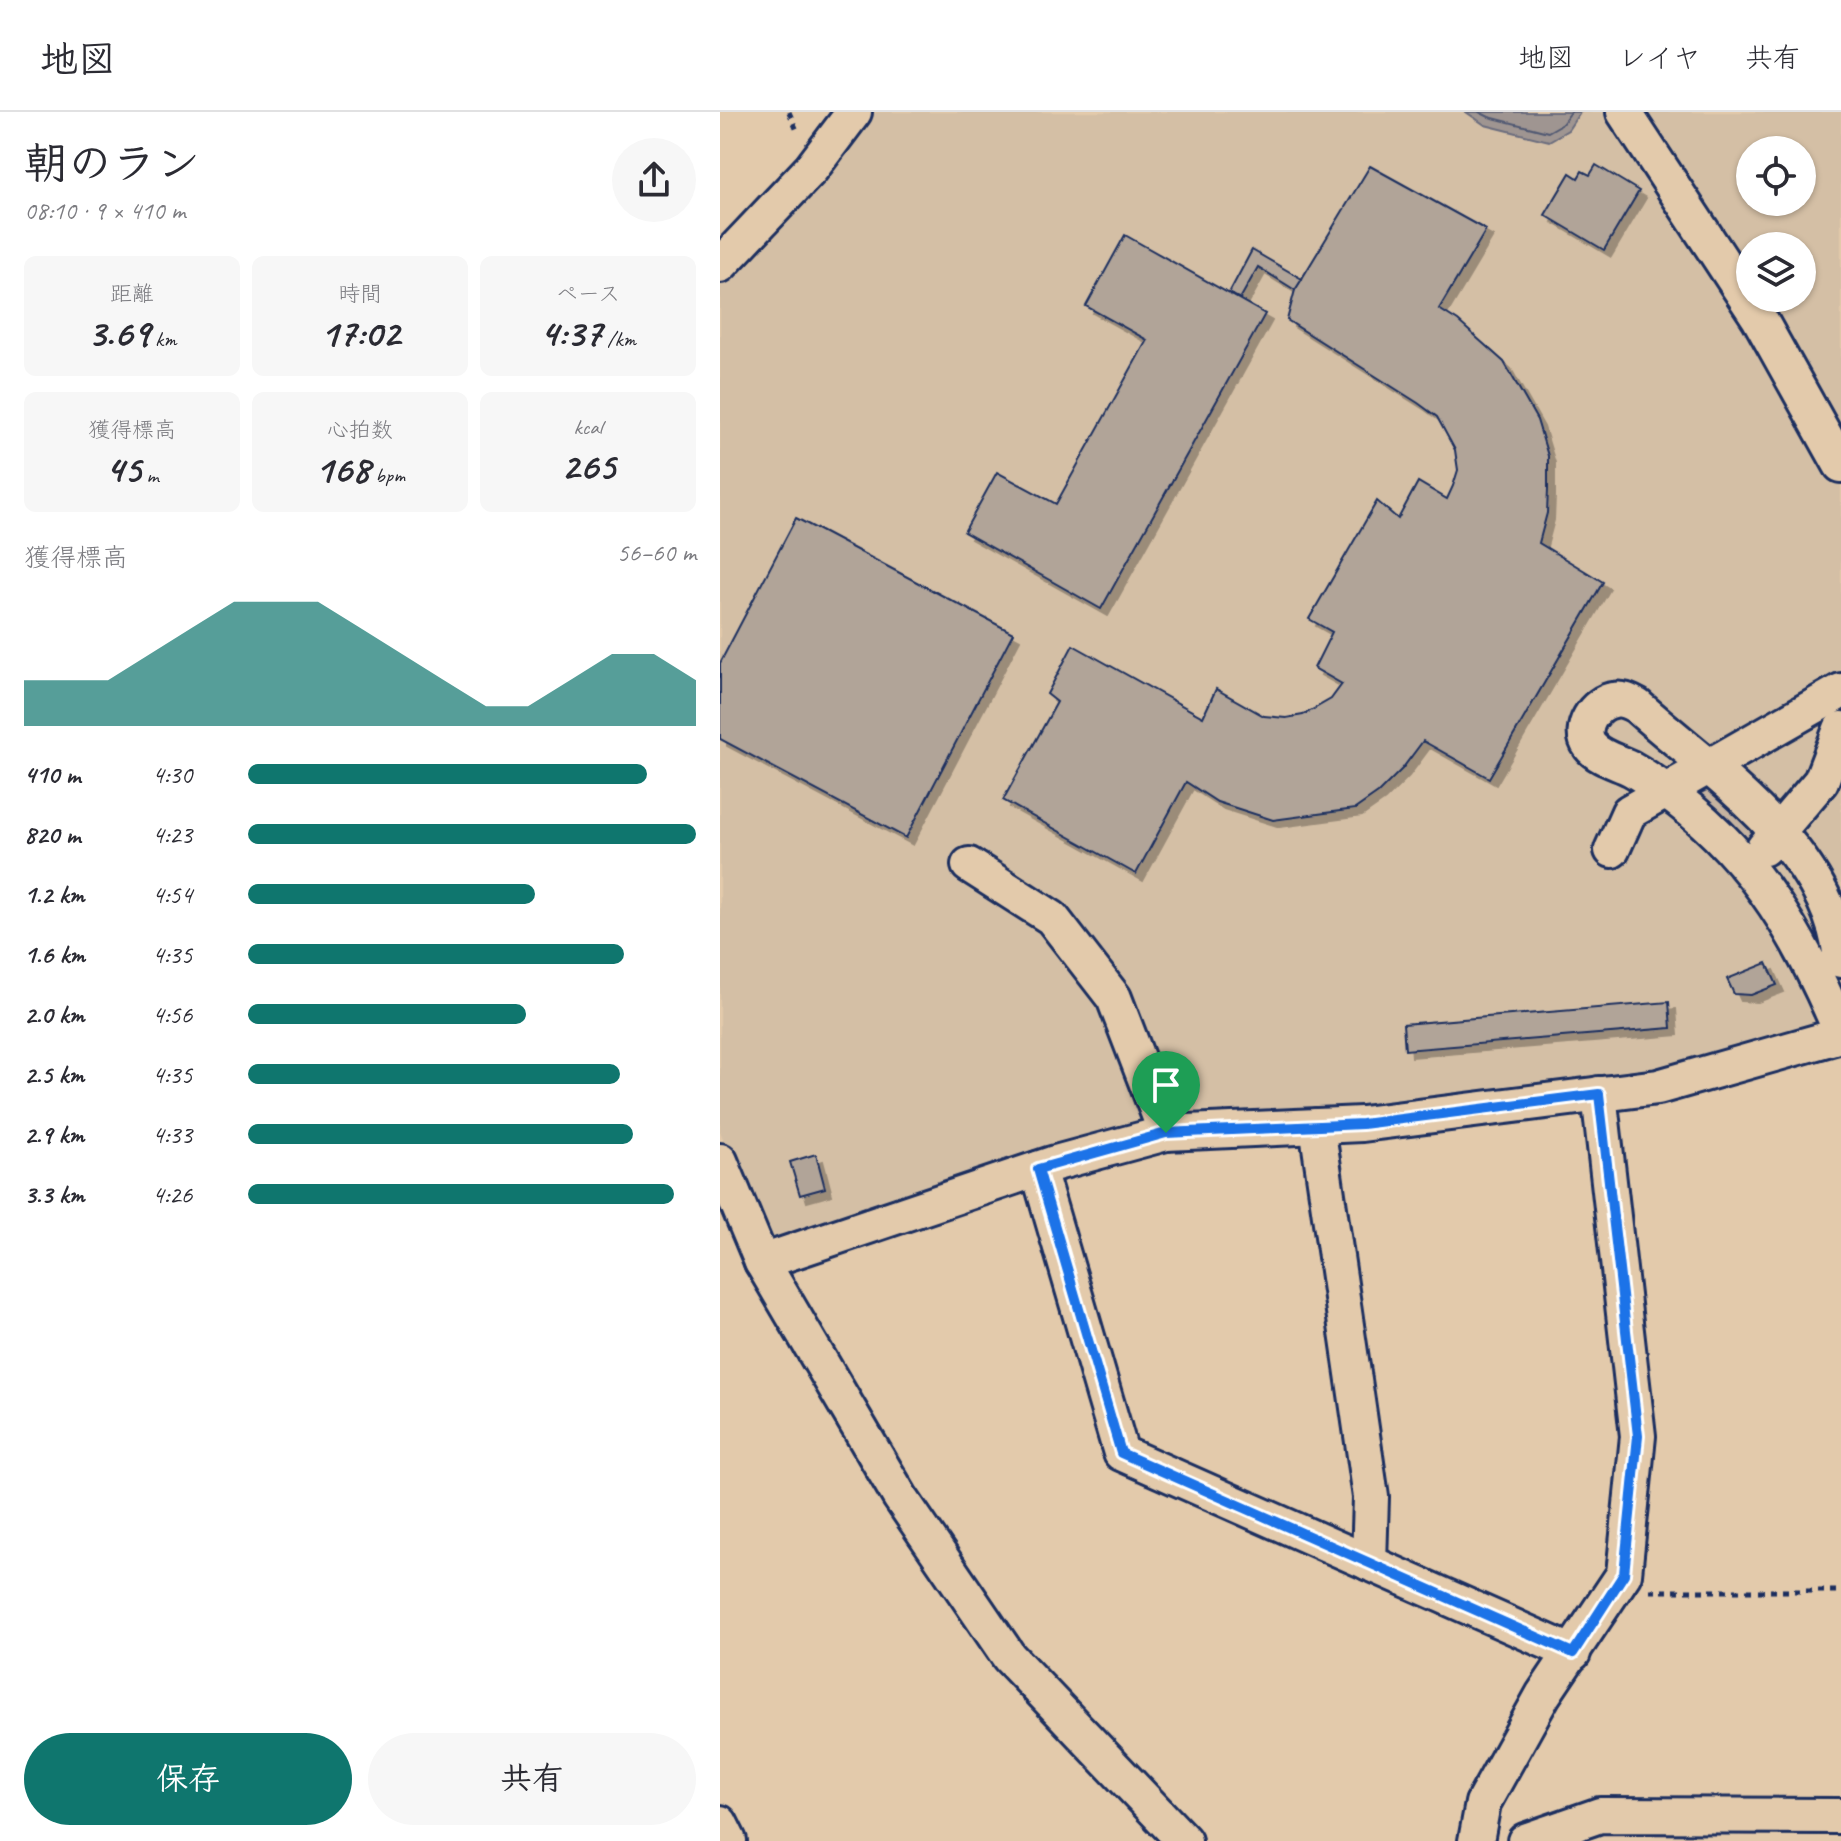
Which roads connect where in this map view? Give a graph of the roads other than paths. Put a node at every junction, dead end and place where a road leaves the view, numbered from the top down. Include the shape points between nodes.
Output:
1 (854, 112) edge
2 (1624, 112) edge
3 (720, 265) edge
4 (1841, 465) edge
5 (1841, 691) edge
6 (1841, 729) edge
7 (1710, 766) junction
8 (1666, 791) junction
9 (1778, 832) junction
10 (1612, 850) dead end
11 (969, 865) dead end
12 (1748, 868) junction
13 (1841, 960) edge
14 (1841, 1034) edge
15 (1599, 1094) junction
16 (1317, 1126) junction
17 (1166, 1133) junction
18 (720, 1161) edge
19 (1038, 1169) junction
20 (762, 1262) junction
21 (1369, 1563) junction
22 (1573, 1653) junction
23 (1841, 1816) edge
24 (720, 1823) edge
25 (729, 1841) edge
26 (1184, 1841) edge
27 (1476, 1841) edge
28 (1525, 1841) edge

1 - 3 street via 811,169
2 - 4 street via 1759,318
5 - 7 street
6 - 9 street via 1821,781
7 - 8 street
7 - 8 street via 1637,706 1624,699 1600,706 1589,718 1588,744
7 - 9 street
8 - 10 street via 1629,812
8 - 12 street
9 - 12 street
9 - 13 street via 1822,897 1839,938
11 - 17 street via 1052,918 1114,998
12 - 14 street via 1798,938
14 - 15 street via 1658,1087
15 - 16 street
15 - 22 street via 1638,1436 1624,1574
16 - 17 street
16 - 21 street via 1371,1497
17 - 19 street
18 - 20 street
19 - 20 street
19 - 21 street via 1121,1453
20 - 26 street via 900,1497 1009,1657
21 - 22 street
22 - 27 street via 1543,1695 1483,1803
23 - 28 street via 1600,1815
24 - 25 street

